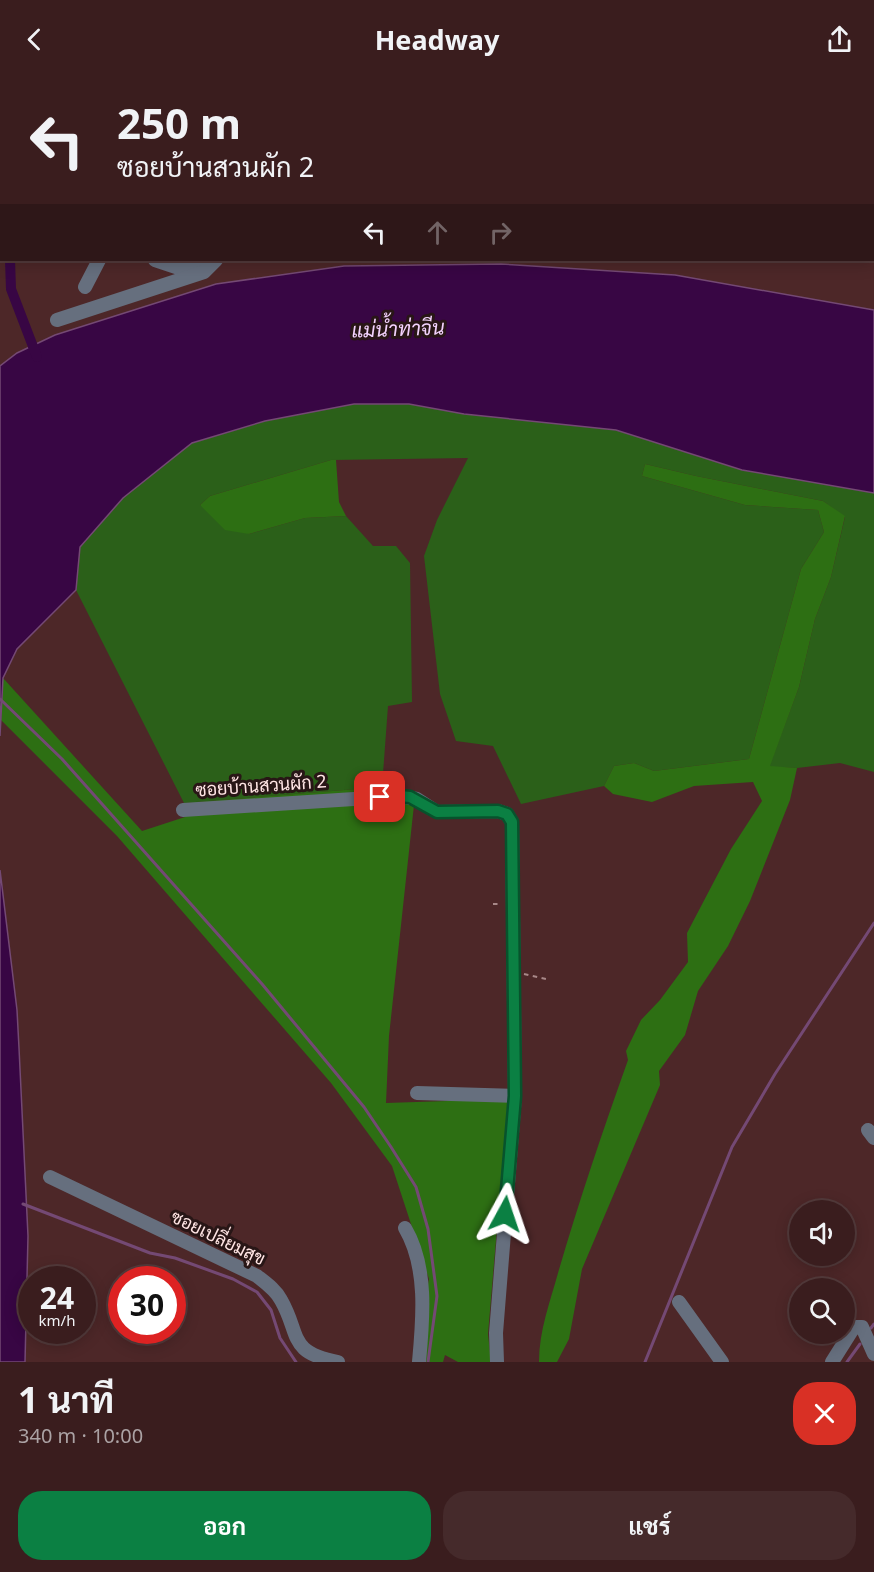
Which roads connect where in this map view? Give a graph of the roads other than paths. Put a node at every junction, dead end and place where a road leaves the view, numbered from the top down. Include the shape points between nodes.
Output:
1 (98, 261) edge
2 (159, 261) edge
3 (213, 263) edge
4 (85, 286) dead end
5 (57, 320) dead end
6 (183, 810) dead end
7 (417, 1093) dead end
8 (515, 1096) junction
9 (50, 1177) dead end
10 (405, 1228) dead end
11 (679, 1302) dead end
12 (874, 1354) edge
13 (338, 1362) edge
14 (419, 1362) edge
15 (497, 1362) edge
16 (723, 1362) edge
17 (832, 1362) edge

1 - 4 street
2 - 3 street via 188,269
3 - 5 street via 204,272
6 - 8 street, ซอยบ้านสวนผัก 2 via 400,796 417,800 437,812 486,810 507,814 512,822
7 - 8 street
8 - 15 street, ซอยบ้านสวนผัก 2
9 - 13 street, ซอยเปลี่ยมสุข via 257,1276 281,1299 301,1346 321,1359
10 - 14 street via 414,1244 422,1296
11 - 16 street
12 - 17 street via 862,1327 854,1327

